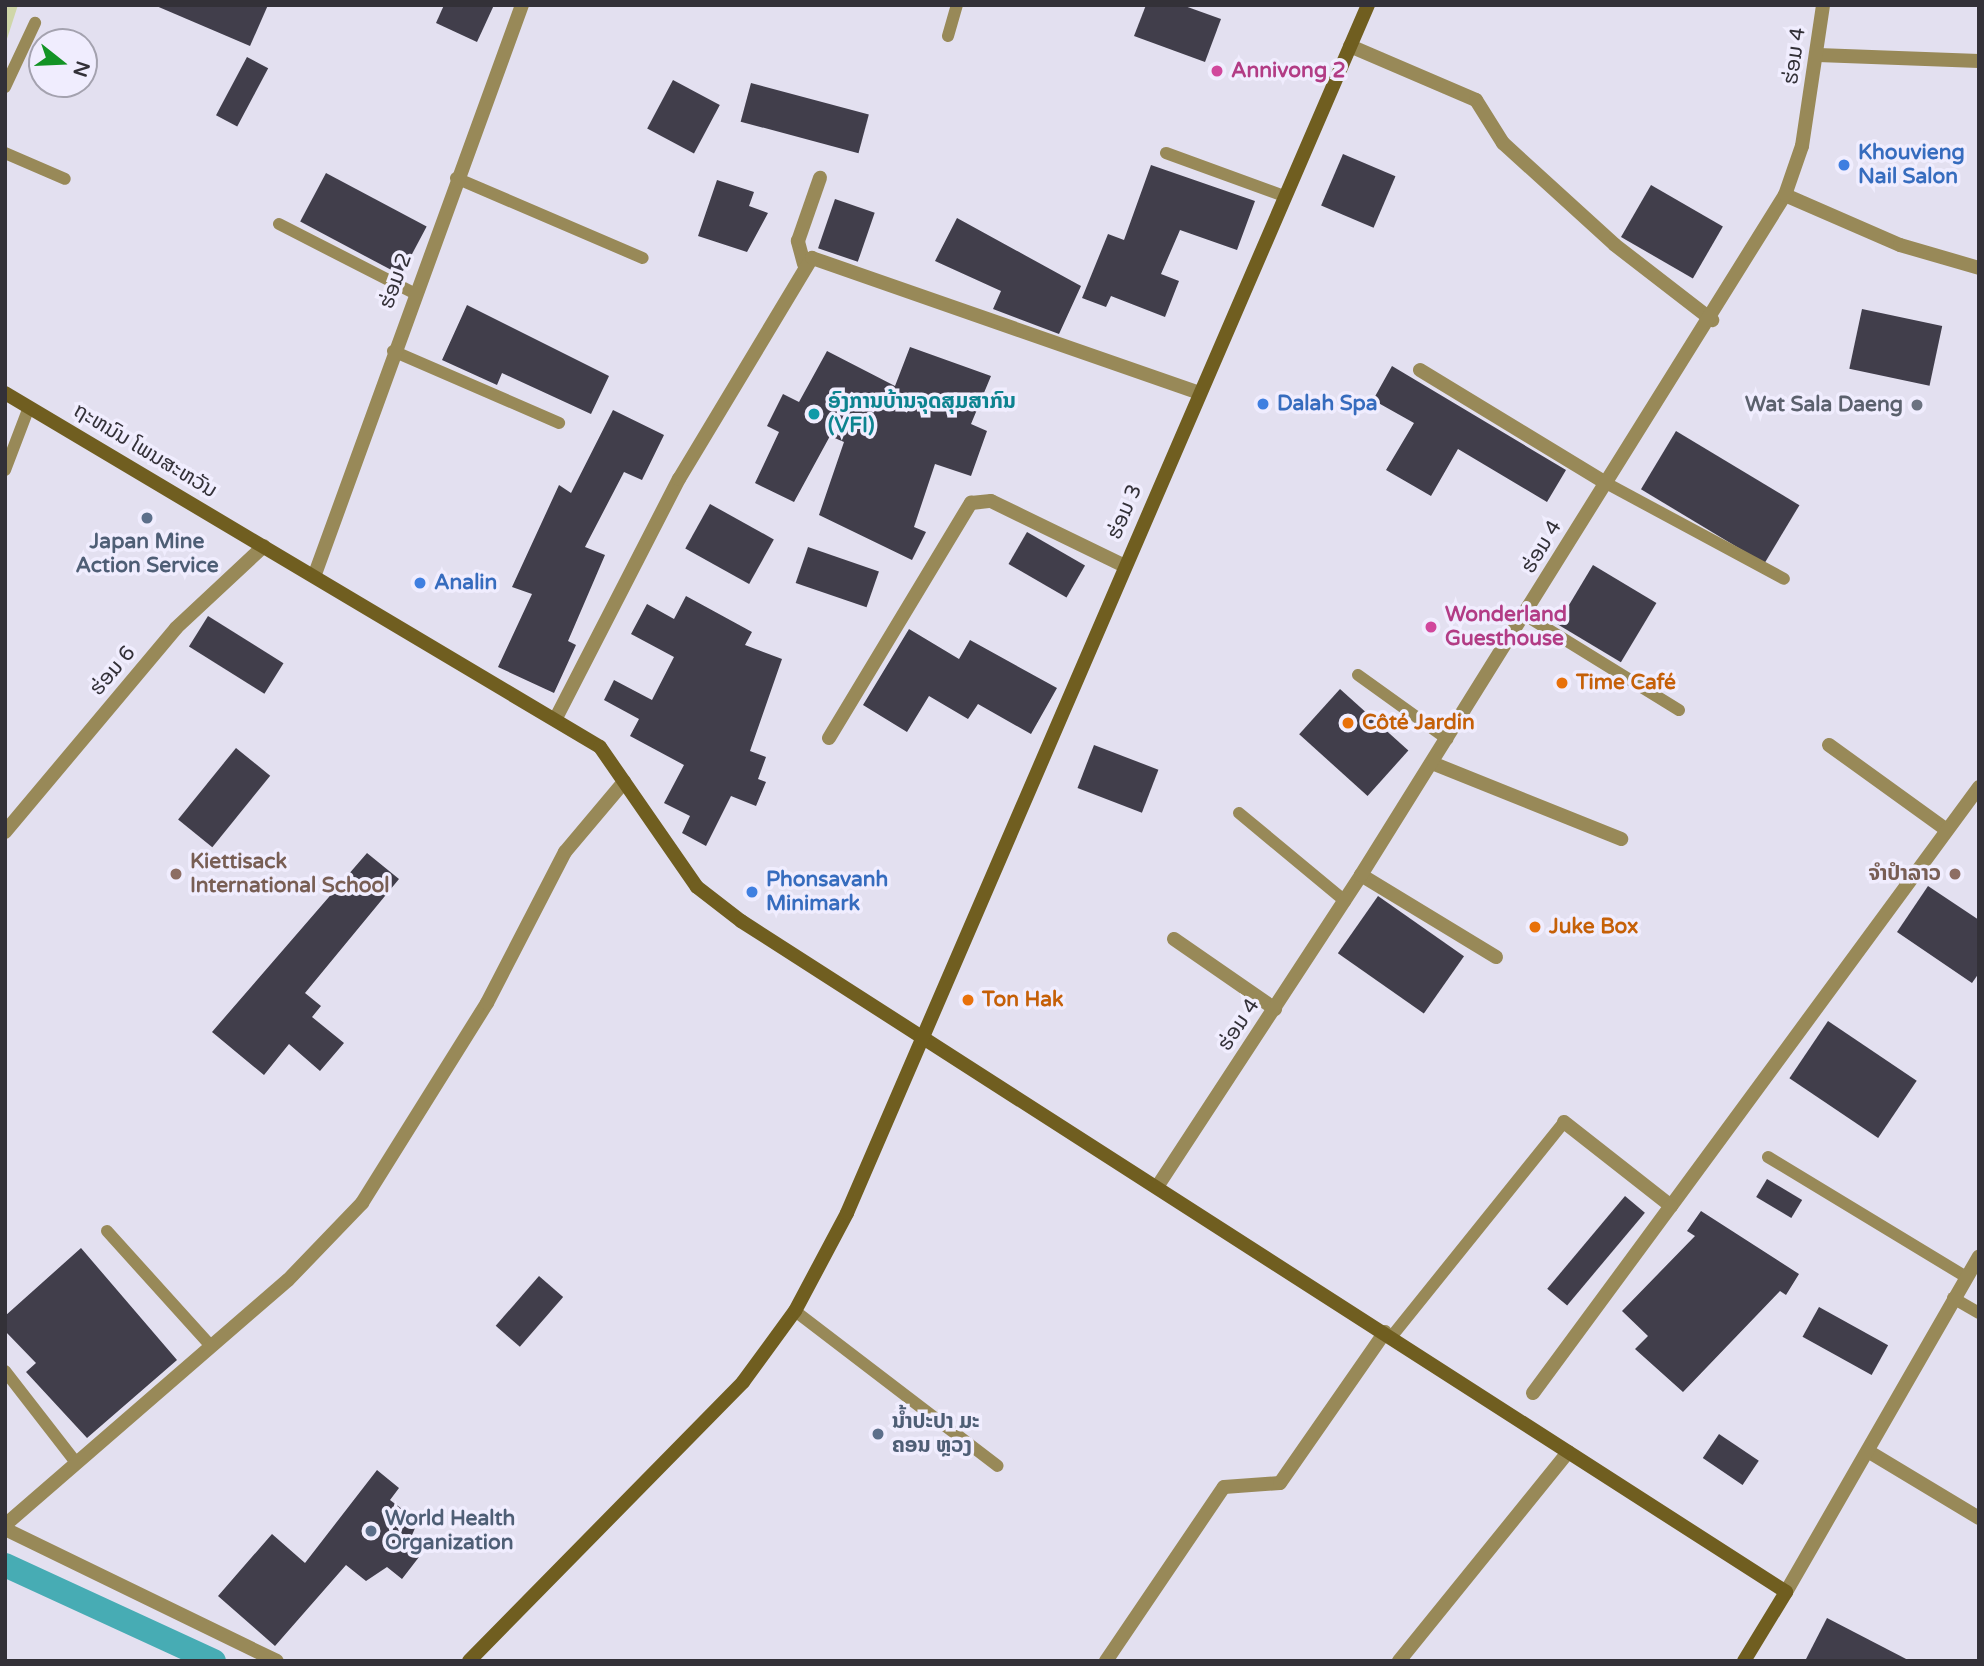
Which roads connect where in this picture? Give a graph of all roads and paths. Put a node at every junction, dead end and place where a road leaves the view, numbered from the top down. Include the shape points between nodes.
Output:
1 (522, 5) edge
2 (957, 5) edge
3 (1368, 5) edge
4 (1823, 5) edge
5 (35, 23) dead end
6 (948, 36) dead end
7 (1350, 46) junction
8 (1818, 55) junction
9 (1979, 61) edge
10 (5, 87) edge
11 (5, 153) edge
12 (1166, 153) dead end
13 (456, 178) junction
14 (820, 178) dead end
15 (65, 179) dead end
16 (1785, 195) junction
17 (1284, 196) junction
18 (279, 224) dead end
19 (642, 258) dead end
20 (804, 264) junction
21 (1979, 268) edge
22 (414, 293) junction
23 (1712, 320) junction
24 (393, 351) junction
25 (1420, 370) dead end
26 (5, 393) edge
27 (1199, 393) junction
28 (29, 408) junction
29 (559, 423) dead end
30 (5, 470) edge
31 (1606, 483) junction
32 (264, 546) junction
33 (1125, 566) junction
34 (315, 574) junction
35 (1784, 579) dead end
36 (1525, 615) junction
37 (1358, 675) dead end
38 (1679, 710) dead end
39 (556, 718) junction
40 (829, 738) dead end
41 (1447, 739) junction
42 (1829, 745) dead end
43 (1432, 763) junction
44 (624, 782) junction
45 (1979, 787) edge
46 (1239, 813) dead end
47 (1947, 830) junction
48 (5, 832) edge
49 (1621, 839) dead end
50 (1362, 875) junction
51 (1345, 901) junction
52 (1174, 939) dead end
53 (1496, 957) dead end
54 (1275, 1009) junction
55 (922, 1037) junction
56 (1564, 1122) joint
57 (1768, 1157) dead end
58 (1157, 1187) junction
59 (1671, 1206) junction
60 (107, 1231) dead end
61 (1979, 1257) edge
62 (1966, 1277) junction
63 (1953, 1298) junction
64 (795, 1311) junction
65 (1979, 1313) edge
66 (1388, 1334) junction
67 (211, 1346) junction
68 (5, 1371) edge
69 (1533, 1393) dead end
70 (1568, 1451) junction
71 (1871, 1453) junction
72 (75, 1460) junction
73 (998, 1466) dead end
74 (1979, 1518) edge
75 (5, 1527) edge
76 (1786, 1592) junction
77 (277, 1661) edge
78 (468, 1661) edge
79 (1105, 1661) edge
80 (1399, 1661) edge
81 (1744, 1661) edge

1 - 13 street, ຮ່ອມ 2
2 - 6 lane
3 - 7 street, ຮ່ອມ 3
4 - 8 street, ຮ່ອມ 4
5 - 10 lane
7 - 17 street, ຮ່ອມ 3
7 - 23 street via 1476,100 1503,144 1615,245
8 - 9 street
8 - 16 street, ຮ່ອມ 4 via 1802,146
11 - 15 lane
12 - 17 lane
13 - 19 lane
13 - 22 street, ຮ່ອມ 2
14 - 20 street via 798,241
16 - 21 street via 1900,245
16 - 23 street, ຮ່ອມ 4
17 - 27 street, ຮ່ອມ 3
18 - 22 lane
20 - 27 street via 820,257
20 - 39 street via 679,478
22 - 24 street, ຮ່ອມ 2
23 - 31 street, ຮ່ອມ 4
24 - 29 lane
24 - 34 street, ຮ່ອມ 2
25 - 31 street
26 - 28 street, ຖະຫນົນ ໂພນສະຫວັນ
27 - 33 street, ຮ່ອມ 3
28 - 30 lane
28 - 32 street, ຖະຫນົນ ໂພນສະຫວັນ
31 - 35 lane
31 - 36 street, ຮ່ອມ 4
32 - 34 street, ຖະຫນົນ ໂພນສະຫວັນ
32 - 48 street, ຮ່ອມ 6 via 176,628
33 - 40 street via 991,501 971,503
33 - 55 street, ຮ່ອມ 3
34 - 39 street, ຖະຫນົນ ໂພນສະຫວັນ
36 - 38 lane
36 - 41 street, ຮ່ອມ 4
37 - 41 lane
39 - 44 street, ຖະຫນົນ ໂພນສະຫວັນ via 600,747
41 - 43 street, ຮ່ອມ 4
42 - 47 street
43 - 49 street
43 - 50 street, ຮ່ອມ 4
44 - 55 street, ຖະຫນົນ ໂພນສະຫວັນ via 697,887
44 - 67 street via 565,852 488,1003 362,1203 288,1280
45 - 47 street
46 - 51 lane
47 - 59 street
50 - 51 street, ຮ່ອມ 4
50 - 53 street
51 - 54 street, ຮ່ອມ 4
52 - 54 street
54 - 58 street, ຮ່ອມ 4
55 - 58 street, ຖະຫນົນ ໂພນສະຫວັນ
55 - 64 street, ຮ່ອມ 3 via 846,1213
56 - 59 street
56 - 66 lane
57 - 62 lane
58 - 66 street, ຖະຫນົນ ໂພນສະຫວັນ
59 - 69 street
60 - 67 lane
61 - 62 street
62 - 63 street
63 - 65 lane
63 - 71 street
64 - 73 lane
64 - 78 street, ຮ່ອມ 3 via 743,1382
66 - 70 street, ຖະຫນົນ ໂພນສະຫວັນ
66 - 79 street via 1280,1483 1224,1487
67 - 72 street
68 - 72 lane
70 - 76 street, ຖະຫນົນ ໂພນສະຫວັນ
70 - 80 street
71 - 74 street
71 - 76 street
72 - 75 street
75 - 77 street
76 - 81 street

